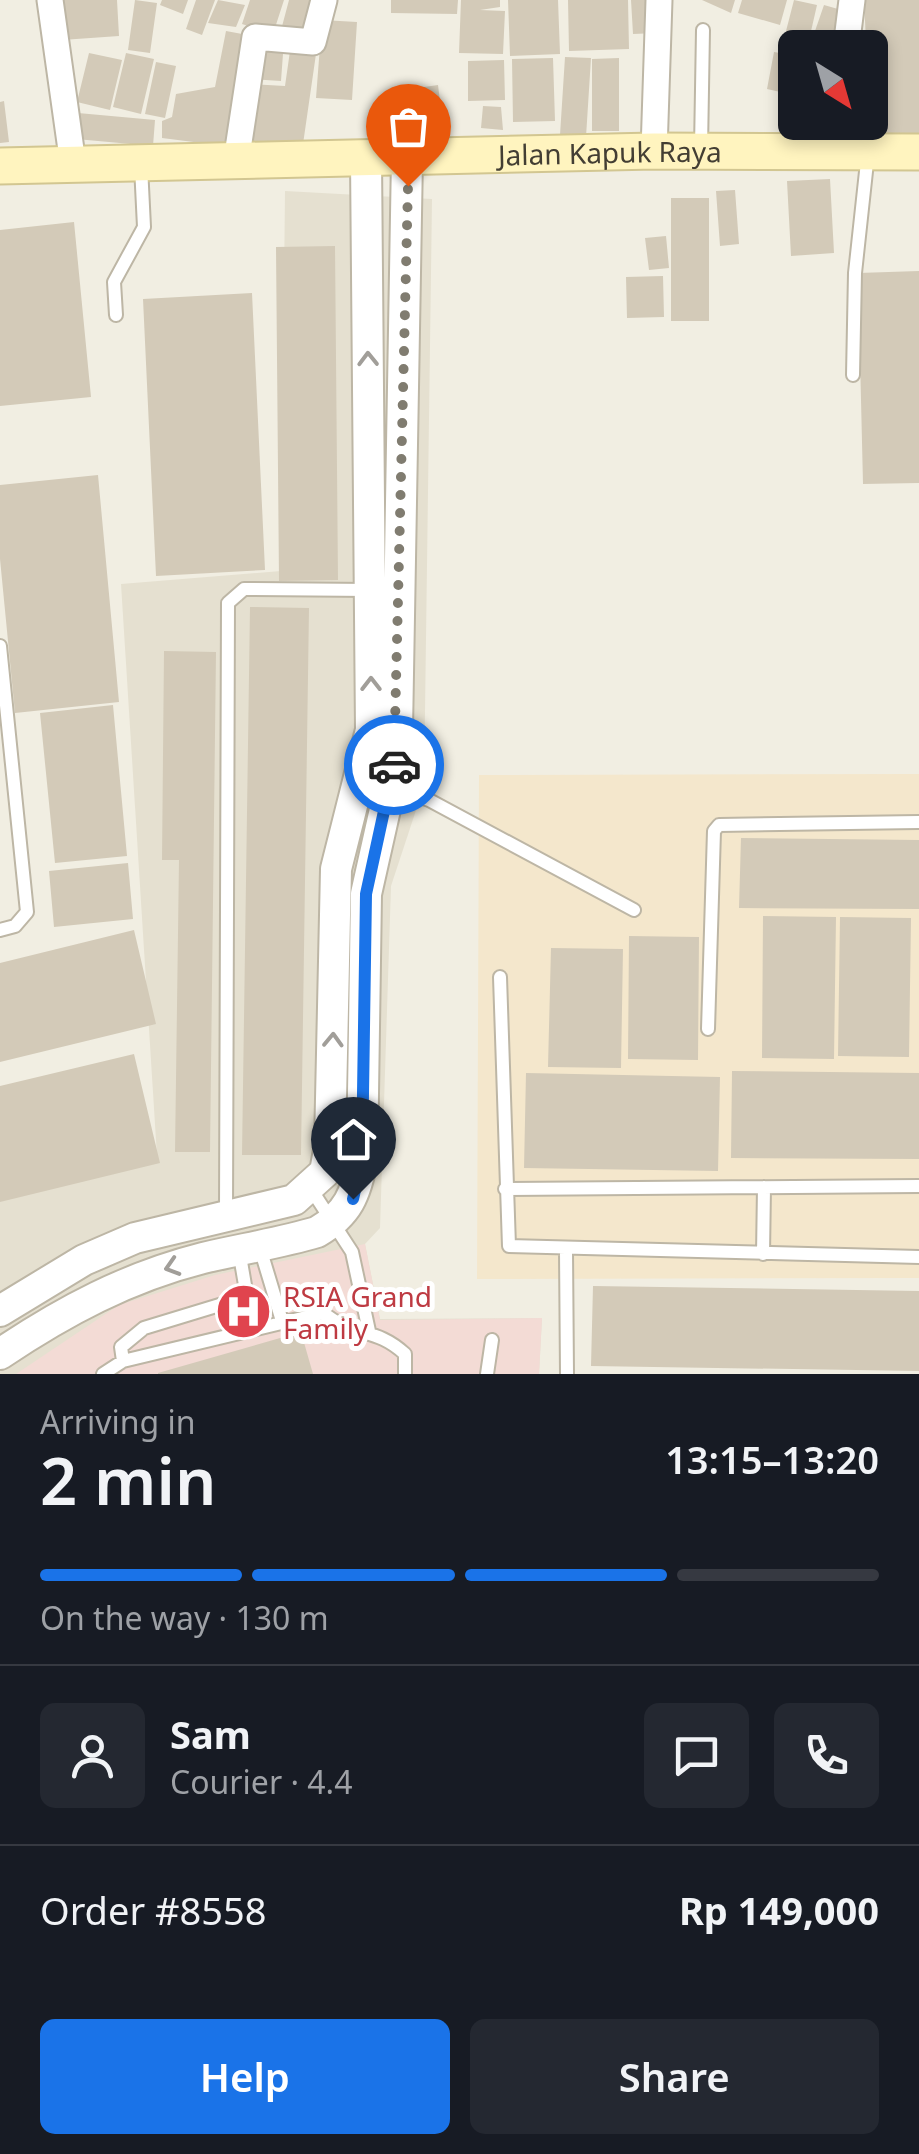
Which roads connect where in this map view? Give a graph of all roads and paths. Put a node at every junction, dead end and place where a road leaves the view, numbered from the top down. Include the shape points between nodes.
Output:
1 (50, 0) edge
2 (324, 0) edge
3 (659, 0) edge
4 (852, 0) edge
5 (703, 30) dead end
6 (848, 30) edge
7 (847, 141) edge
8 (654, 150) junction
9 (701, 151) junction
10 (919, 152) edge
11 (236, 162) junction
12 (140, 163) junction
13 (73, 164) junction
14 (0, 166) edge
15 (367, 172) junction
16 (408, 172) junction
17 (116, 315) dead end
18 (853, 375) dead end
19 (384, 590) junction
20 (0, 646) edge
21 (390, 787) junction
22 (919, 822) edge
23 (634, 910) dead end
24 (0, 930) edge
25 (500, 977) dead end
26 (708, 1028) dead end
27 (919, 1186) edge
28 (764, 1187) junction
29 (311, 1189) junction
30 (504, 1190) junction
31 (226, 1214) junction
32 (333, 1222) junction
33 (249, 1248) junction
34 (566, 1251) junction
35 (764, 1254) junction
36 (919, 1257) edge
37 (0, 1311) edge
38 (282, 1321) junction
39 (369, 1331) junction
40 (492, 1340) dead end
41 (0, 1354) edge
42 (123, 1361) junction
43 (103, 1374) edge
44 (405, 1374) edge
45 (487, 1374) edge
46 (567, 1374) edge

1 - 13 street
2 - 11 street via 313,42 255,37
3 - 8 street
4 - 6 street
5 - 9 lane
7 - 9 main road, Jalan Kapuk Raya
7 - 10 main road, Jalan Kapuk Raya
7 - 18 lane
8 - 9 main road, Jalan Kapuk Raya
8 - 16 main road, Jalan Kapuk Raya
11 - 12 main road, Jalan Kapuk Raya
11 - 15 main road, Jalan Kapuk Raya
12 - 13 main road, Jalan Kapuk Raya
12 - 17 lane via 144,227 114,282
13 - 14 main road, Jalan Kapuk Raya
15 - 16 main road, Jalan Kapuk Raya
19 -> 15 street
16 - 19 street
19 - 21 street via 397,730
29 -> 19 street via 325,1172 330,1145 336,869 370,730
19 - 31 lane via 244,589 228,602
20 - 24 lane via 27,912 16,926
21 - 23 lane via 429,800
21 - 32 street via 366,894 362,1160 353,1199
22 - 26 lane via 719,825
25 - 30 lane
27 - 28 lane
28 - 30 lane
28 - 35 lane
29 - 31 street via 294,1200
29 - 32 lane
30 - 34 lane via 509,1246
31 - 37 street via 135,1238
32 - 33 street
32 - 39 lane via 352,1252
33 - 38 lane
33 -> 41 street via 102,1292
33 - 42 lane via 246,1291 236,1300 144,1328 121,1347
34 - 35 lane
34 - 46 lane
35 - 36 lane
38 - 39 lane via 323,1314 347,1332
38 - 42 lane
39 - 44 lane via 405,1354
40 - 45 lane
42 - 43 lane

